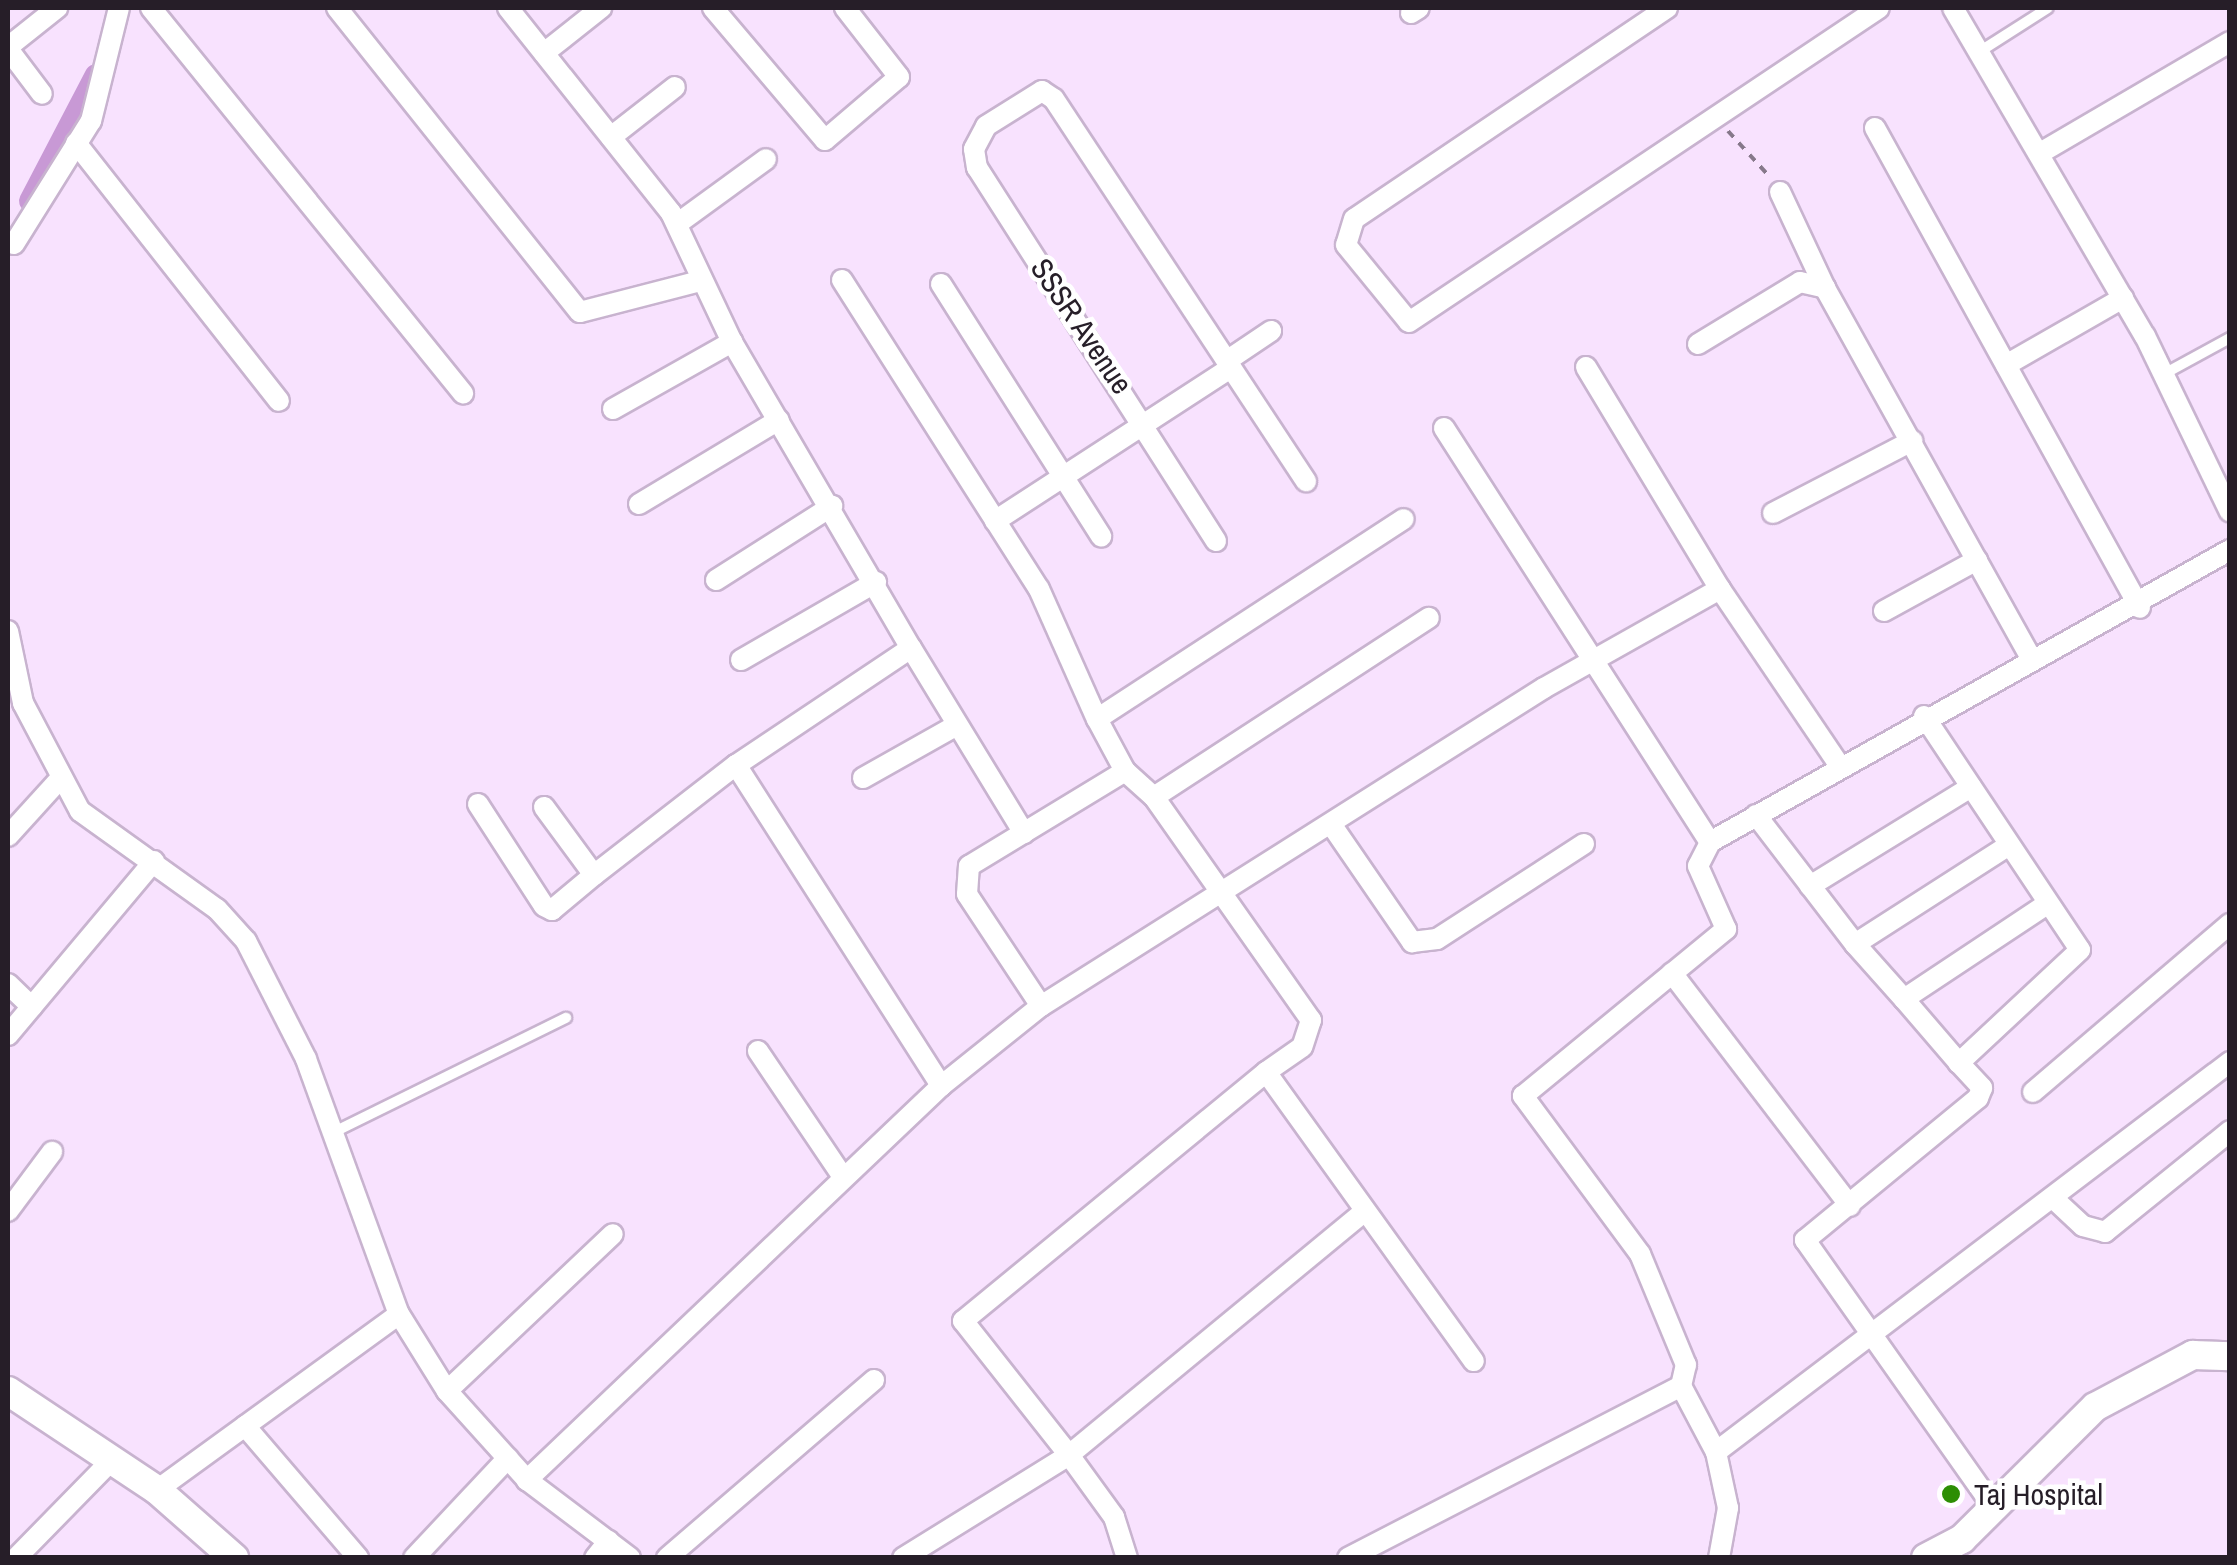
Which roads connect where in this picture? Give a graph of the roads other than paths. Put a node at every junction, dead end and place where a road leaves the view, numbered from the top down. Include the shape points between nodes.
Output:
1 (57, 8) edge
2 (118, 8) edge
3 (151, 8) edge
4 (337, 8) edge
5 (508, 8) edge
6 (601, 8) edge
7 (713, 8) edge
8 (845, 8) edge
9 (1667, 8) edge
10 (1879, 8) edge
11 (1953, 8) edge
12 (2048, 8) edge
13 (2230, 42) edge
14 (8, 48) edge
15 (1982, 50) junction
16 (544, 53) junction
17 (676, 86) dead end
18 (42, 94) dead end
19 (1875, 128) dead end
20 (611, 137) junction
21 (76, 143) junction
22 (2040, 153) junction
23 (766, 159) dead end
24 (1780, 192) road end
25 (677, 224) junction
26 (10, 249) edge
27 (842, 280) dead end
28 (700, 281) junction
29 (941, 284) dead end
30 (1824, 288) junction
31 (2123, 298) junction
32 (1271, 331) dead end
33 (2230, 338) edge
34 (732, 342) junction
35 (1698, 344) dead end
36 (1228, 360) junction
37 (2006, 365) junction
38 (1586, 367) dead end
39 (2163, 374) junction
40 (463, 393) dead end
41 (279, 400) dead end
42 (613, 409) dead end
43 (779, 420) junction
44 (1146, 424) junction
45 (1444, 428) dead end
46 (1912, 441) junction
47 (1064, 476) junction
48 (1306, 481) dead end
49 (639, 504) dead end
50 (832, 506) junction
51 (2230, 512) edge
52 (1773, 513) dead end
53 (1404, 520) dead end
54 (996, 521) junction
55 (1101, 536) dead end
56 (1216, 540) dead end
57 (2230, 550) edge
58 (1977, 560) junction
59 (716, 580) dead end
60 (876, 582) junction
61 (1720, 588) junction
62 (2140, 608) junction
63 (1884, 611) dead end
64 (1429, 618) dead end
65 (8, 631) edge
66 (911, 648) junction
67 (741, 660) dead end
68 (2032, 660) junction
69 (1591, 661) junction
70 (10, 664) edge
71 (1924, 716) junction
72 (1097, 720) junction
73 (957, 725) junction
74 (736, 765) junction
75 (1840, 766) junction
76 (1125, 771) junction
77 (863, 778) dead end
78 (59, 780) junction
79 (1971, 787) junction
80 (1154, 798) junction
81 (478, 804) dead end
82 (544, 807) dead end
83 (1756, 815) junction
84 (1333, 827) junction
85 (1024, 833) junction
86 (8, 836) edge
87 (1710, 842) junction
88 (1584, 844) dead end
89 (2009, 845) junction
90 (154, 861) junction
91 (594, 875) junction
92 (1810, 886) junction
93 (1228, 894) junction
94 (2048, 904) junction
95 (2230, 924) edge
96 (1855, 944) junction
97 (1672, 974) junction
98 (8, 984) edge
99 (1904, 999) junction
100 (1041, 1006) junction
101 (32, 1008) junction
102 (566, 1018) dead end
103 (8, 1035) edge
104 (758, 1051) dead end
105 (2230, 1062) edge
106 (1960, 1063) junction
107 (1266, 1072) junction
108 (941, 1086) junction
109 (2032, 1092) dead end
110 (2230, 1131) edge
111 (332, 1133) junction
112 (52, 1152) dead end
113 (844, 1177) junction
114 (2054, 1200) junction
115 (1850, 1206) junction
116 (8, 1211) edge
117 (1364, 1212) junction
118 (614, 1234) dead end
119 (399, 1314) junction
120 (1874, 1335) junction
121 (2230, 1356) edge
122 (1474, 1362) dead end
123 (874, 1380) dead end
124 (1681, 1386) junction
125 (447, 1391) junction
126 (11, 1398) edge
127 (245, 1426) junction
128 (1716, 1452) junction
129 (1069, 1455) junction
130 (508, 1458) junction
131 (112, 1460) junction
132 (527, 1480) junction
133 (157, 1490) junction
134 (1995, 1509) junction
135 (602, 1549) edge
136 (16, 1558) edge
137 (234, 1558) edge
138 (358, 1558) edge
139 (414, 1558) edge
140 (630, 1558) edge
141 (667, 1558) edge
142 (903, 1558) edge
143 (1128, 1558) edge
144 (1348, 1558) edge
145 (1719, 1558) edge
146 (1926, 1558) edge

1 - 14 street
2 - 21 street via 90,121
3 - 40 street
4 - 28 street via 580,312
5 - 16 street
6 - 16 street
7 - 8 street via 824,140 900,77
9 - 10 street via 1354,219 1346,245 1408,322
11 - 15 street
12 - 15 lane
13 - 22 street
14 - 18 street
15 - 22 street
16 - 20 street
17 - 20 street
19 - 37 street
20 - 25 street
21 - 26 street
21 - 41 street
22 - 31 street
23 - 25 street
24 - 30 street
25 - 28 street
27 - 54 street
28 - 34 street
29 - 47 street
30 - 35 street via 1800,282
30 - 46 street
31 - 37 street
31 - 39 street
32 - 36 street
33 - 39 lane
34 - 42 street
34 - 43 street
36 - 44 street via 1231,368
36 - 44 street, SSSR Avenue via 1042,91 986,126 974,149 1017,229
36 - 48 street
37 - 62 street
38 - 61 street
39 - 51 street
43 - 49 street
43 - 50 street
44 - 47 street
44 - 56 street, SSSR Avenue
45 - 69 street
46 - 52 street
46 - 58 street
47 - 54 street
47 - 55 street
50 - 59 street
50 - 60 street
53 - 72 street
54 - 72 street via 1039,589
57 - 62 street
58 - 63 street
58 - 68 street
60 - 66 street
60 - 67 street
61 - 69 street
61 - 75 street
62 - 68 street
64 - 80 street
65 - 70 street
66 - 73 street
66 - 74 street
68 - 71 street
69 - 84 street
69 - 87 street
70 - 78 street
71 - 75 street
71 - 79 street
72 - 76 street
73 - 77 street
73 - 85 street
74 - 91 street
74 - 108 street
75 - 83 street
76 - 80 street
76 - 85 street
78 - 86 street
78 - 90 street via 80,811
79 - 89 street
79 - 92 street
80 - 93 street
81 - 91 street via 544,906 552,910
82 - 91 street
83 - 87 street
83 - 92 street
84 - 88 street via 1412,942 1437,940
84 - 93 street
85 - 100 street via 962,878
87 - 97 street via 1698,866 1726,929
89 - 94 street
89 - 96 street
90 - 101 street
90 - 111 street via 246,941
92 - 96 street
93 - 100 street
93 - 107 street via 1312,1020 1302,1047
94 - 99 street
94 - 106 street via 2080,950
95 - 109 street
96 - 99 street
97 - 115 street
97 - 124 street via 1524,1096 1640,1254 1686,1365
98 - 101 street
99 - 106 street
100 - 108 street
101 - 103 street
102 - 111 lane
104 - 113 street
105 - 114 street
106 - 115 street via 1982,1088 1978,1098
107 - 117 street
107 - 129 street via 963,1320
108 - 113 street
110 - 114 street via 2104,1232 2083,1226
111 - 119 street
112 - 116 street
113 - 132 street
114 - 120 street
115 - 120 street via 1804,1240
117 - 122 street
117 - 129 street
118 - 125 street
119 - 125 street
119 - 127 street
120 - 128 street
120 - 134 street via 1881,1359
121 - 134 street via 2193,1355 2094,1407
123 - 141 street
124 - 128 street
124 - 144 street
125 - 130 street
126 - 131 street
127 - 133 street
127 - 138 street
128 - 145 street via 1728,1508
129 - 142 street
129 - 143 street via 1114,1517
130 - 132 street
130 - 139 street
131 - 133 street
131 - 136 street
132 - 135 street
133 - 137 street
134 - 146 street
135 - 140 street

